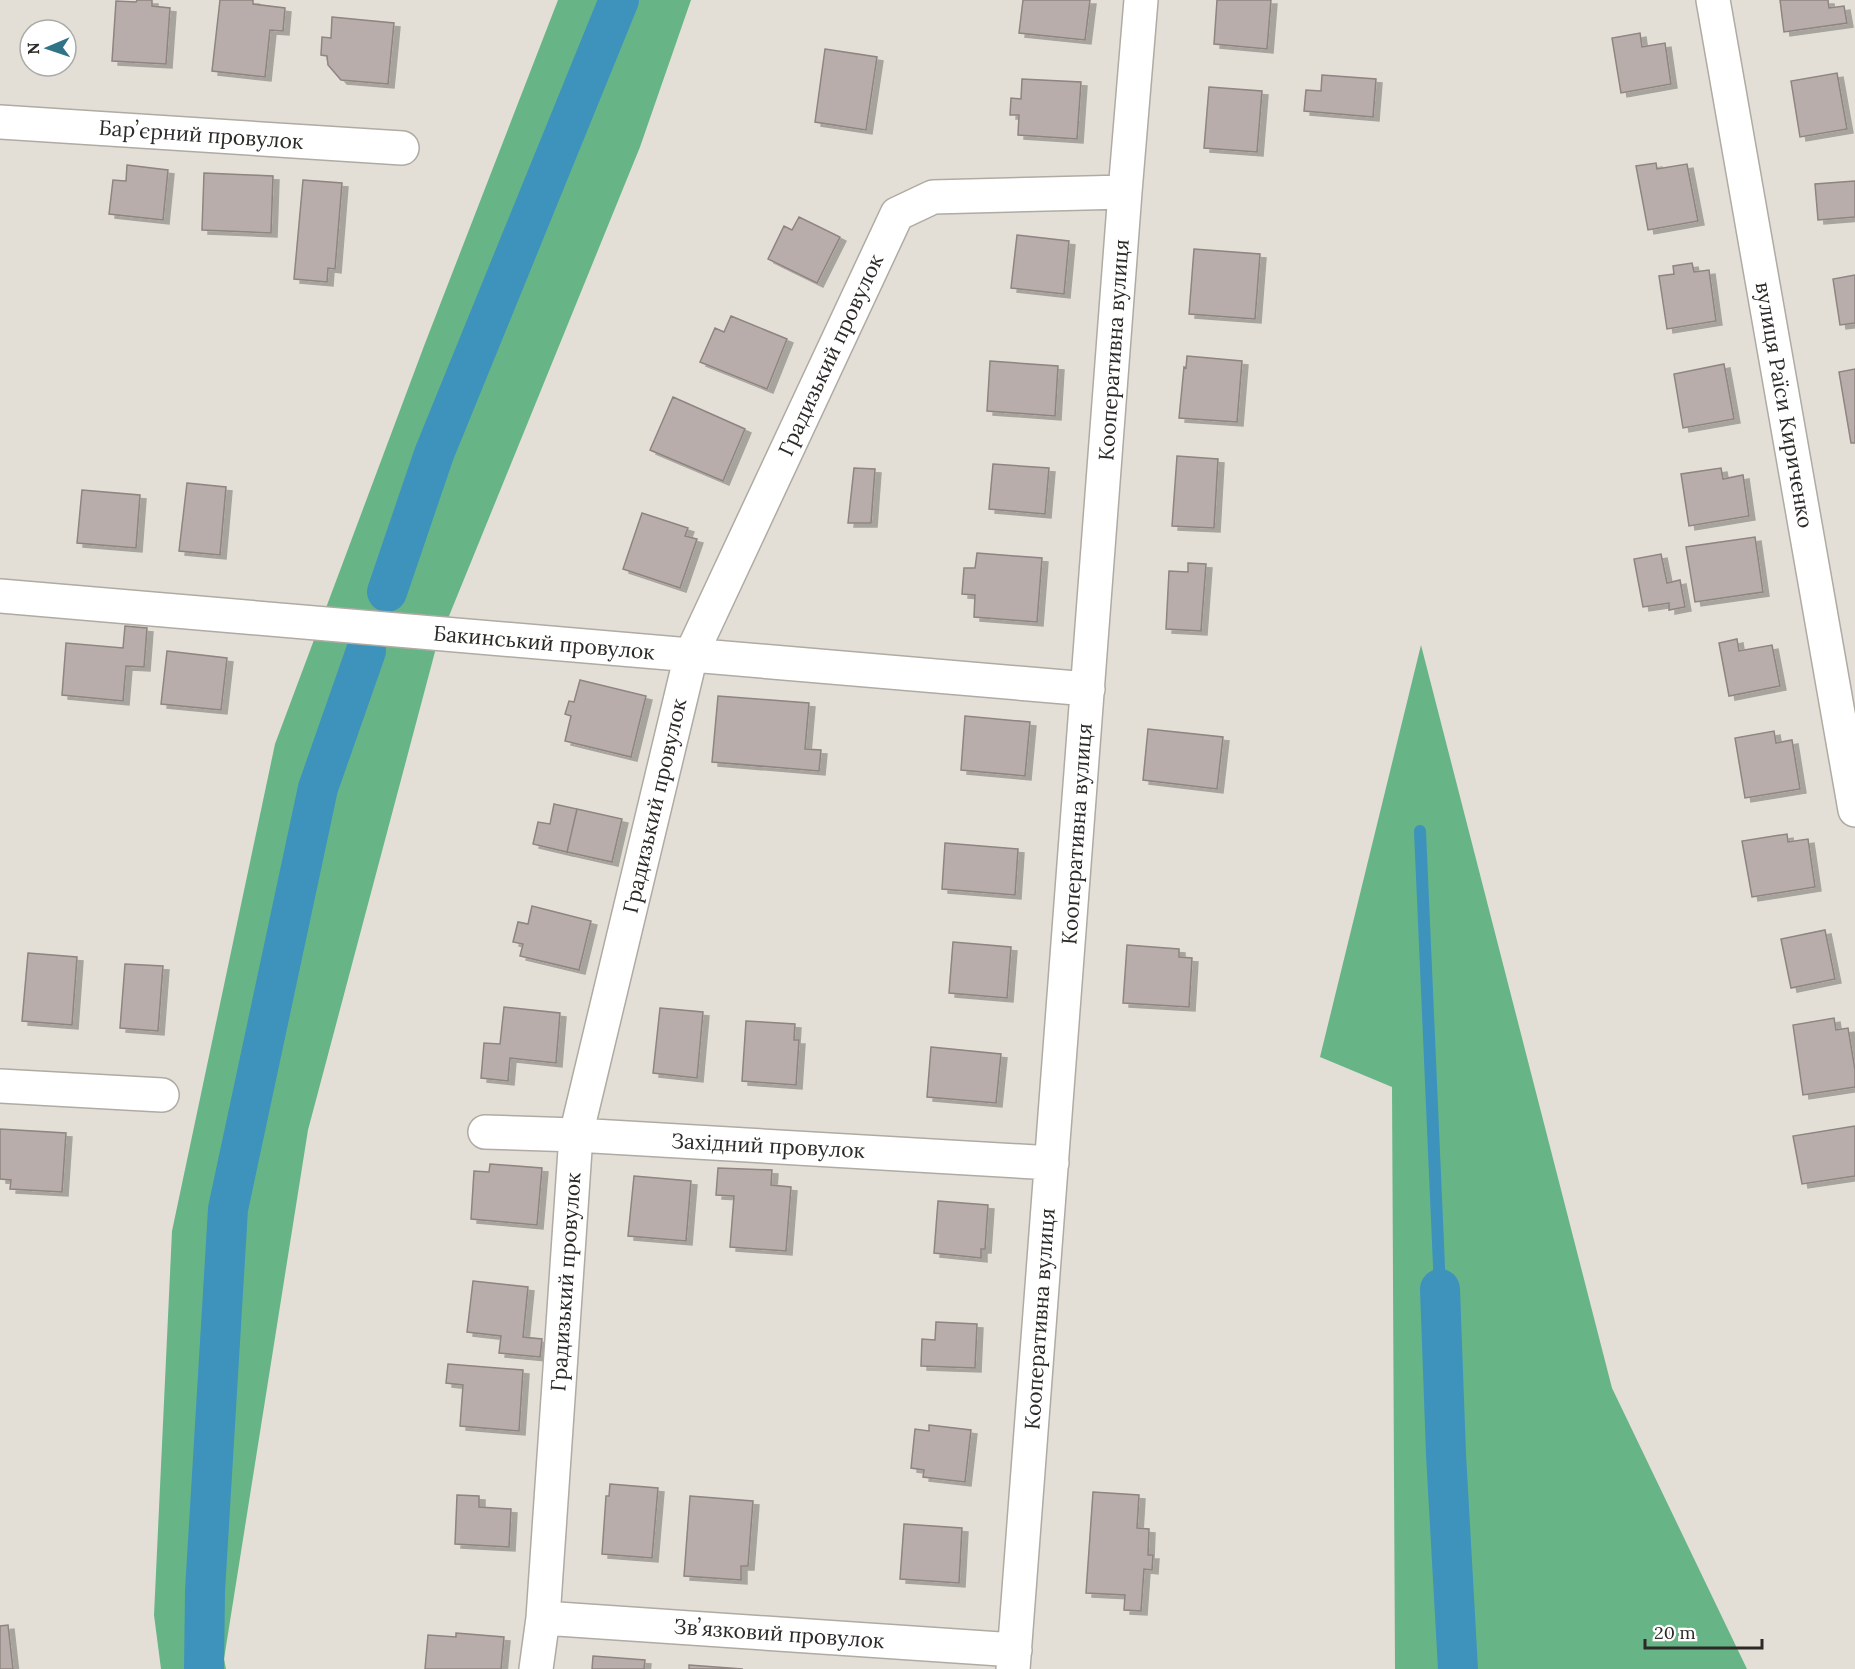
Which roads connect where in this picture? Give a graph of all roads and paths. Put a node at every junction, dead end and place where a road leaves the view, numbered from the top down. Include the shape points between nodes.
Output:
1 (1142, 0) edge
2 (1713, 0) edge
3 (0, 122) edge
4 (402, 148) dead end
5 (1125, 192) junction
6 (0, 596) edge
7 (691, 655) junction
8 (1088, 689) junction
9 (1855, 810) edge
10 (0, 1086) edge
11 (162, 1095) dead end
12 (485, 1132) dead end
13 (576, 1135) junction
14 (1052, 1163) junction
15 (543, 1618) junction
16 (1014, 1659) edge
17 (536, 1669) edge

1 - 5 street, Кооперативна вулиця
2 - 9 street, вулиця Раїси Кириченко
3 - 4 street, Барʼєрний провулок
5 - 7 street, Градизький провулок via 933,197 897,214
5 - 8 street, Кооперативна вулиця
6 - 7 street, Бакинський провулок
7 - 8 street, Бакинський провулок
7 - 13 street, Градизький провулок
8 - 14 street, Кооперативна вулиця
10 - 11 street
12 - 13 street, Західний провулок
13 - 14 street, Західний провулок
13 - 15 street, Градизький провулок
14 - 16 street, Кооперативна вулиця
15 - 16 street, Звʼязковий провулок
15 - 17 street, Градизький провулок

